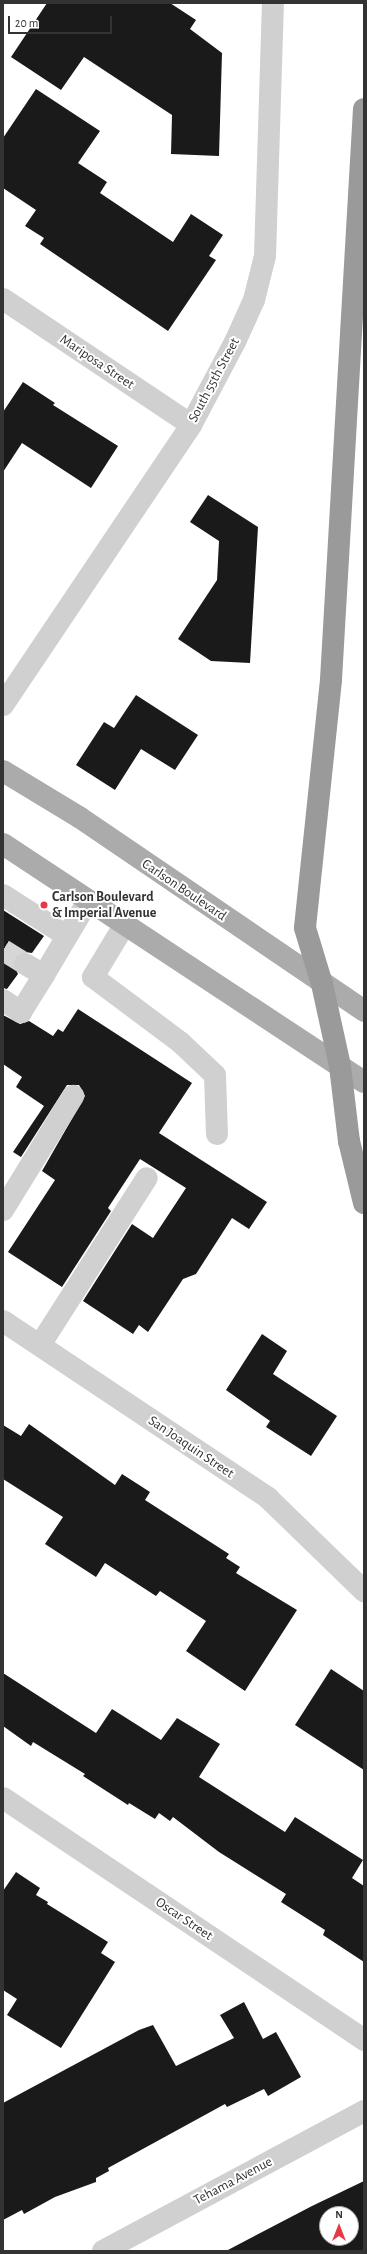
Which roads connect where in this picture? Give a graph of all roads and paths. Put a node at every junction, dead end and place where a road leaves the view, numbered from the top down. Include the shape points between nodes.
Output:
1 (272, 3) edge
2 (364, 109) edge
3 (3, 299) edge
4 (191, 425) junction
5 (3, 705) edge
6 (3, 771) edge
7 (3, 844) edge
8 (3, 896) edge
9 (88, 901) junction
10 (125, 924) junction
11 (67, 936) junction
12 (25, 964) tunnel mouth
13 (44, 975) junction
14 (322, 984) junction
15 (3, 1000) edge
16 (364, 1011) edge
17 (340, 1066) junction
18 (364, 1082) edge
19 (73, 1096) dead end
20 (217, 1134) dead end
21 (147, 1178) dead end
22 (364, 1203) edge
23 (3, 1210) edge
24 (3, 1320) edge
25 (40, 1345) junction
26 (364, 1591) edge
27 (3, 1798) edge
28 (364, 2040) edge
29 (364, 2110) edge
30 (103, 2251) edge

1 - 4 street, South 55th Street via 264,263 254,300
2 - 14 highway via 331,680 305,928
3 - 4 street, Mariposa Street
4 - 5 street, South 55th Street
6 - 14 main road, Carlson Boulevard via 79,817
7 - 9 main road
8 - 11 street
9 - 10 main road
9 - 11 street
10 - 17 main road
10 - 20 street via 93,977 180,1042 215,1075
11 - 13 street
12 - 13 street
13 - 15 street via 21,1012
14 - 16 main road, Carlson Boulevard
14 - 17 highway
17 - 18 main road
17 - 22 highway via 349,1141
19 - 23 street
21 - 25 street
24 - 25 street, San Joaquin Street
25 - 26 street, San Joaquin Street via 268,1498
27 - 28 street, Oscar Street
29 - 30 street, Tehama Avenue

